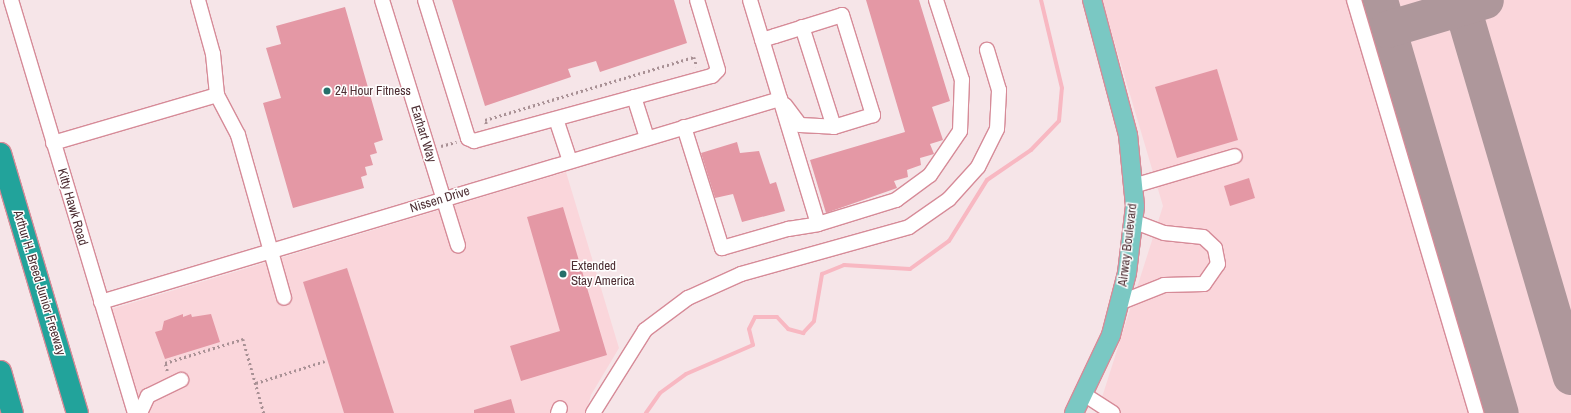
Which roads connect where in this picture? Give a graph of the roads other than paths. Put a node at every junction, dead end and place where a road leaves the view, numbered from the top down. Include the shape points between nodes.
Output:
1 (11, 0) edge
2 (198, 0) edge
3 (382, 0) edge
4 (425, 0) edge
5 (697, 0) edge
6 (750, 0) edge
7 (936, 0) edge
8 (1092, 0) edge
9 (1354, 0) edge
10 (802, 28) junction
11 (762, 40) junction
12 (987, 50) dead end
13 (216, 95) junction
14 (634, 97) junction
15 (780, 99) junction
16 (556, 119) junction
17 (684, 127) junction
18 (834, 127) junction
19 (647, 138) junction
20 (54, 142) junction
21 (0, 153) edge
22 (1235, 156) dead end
23 (570, 161) junction
24 (1133, 186) junction
25 (443, 198) junction
26 (1133, 221) junction
27 (818, 224) junction
28 (458, 246) dead end
29 (271, 251) junction
30 (284, 298) dead end
31 (101, 302) junction
32 (1119, 303) junction
33 (0, 371) edge
34 (175, 378) road end
35 (1084, 395) junction
36 (12, 413) edge
37 (77, 413) edge
38 (135, 413) edge
39 (140, 413) edge
40 (594, 413) edge
41 (1074, 413) edge
42 (1113, 413) edge
43 (1476, 413) edge

1 - 20 street, Kitty Hawk Road
2 - 13 street via 213,54
3 - 25 street, Earhart Way
4 - 16 street via 468,138 474,141
5 - 14 street via 718,70 712,76
6 - 11 street
7 - 27 street via 962,80 960,131 930,175 896,200
8 - 24 main road, Airway Boulevard via 1128,135
9 - 43 street
10 - 11 street
10 - 18 street
10 - 18 street via 842,15 874,115
11 - 15 street
12 - 40 street via 999,90 997,129 978,167 949,199 909,227 741,274 688,298 645,330
13 - 20 street
13 - 29 street via 238,136
14 - 16 street
14 - 19 street
15 - 17 street, Nissen Drive
15 - 18 street via 800,125
15 - 27 street
16 - 23 street
17 - 19 street, Nissen Drive
17 - 27 street via 722,248 788,229
19 - 23 street, Nissen Drive
20 - 31 street, Kitty Hawk Road
21 - 37 highway, Arthur H. Breed Junior Freeway
22 - 24 street
23 - 25 street, Nissen Drive
24 - 26 main road, Airway Boulevard
25 - 28 street, Earhart Way
25 - 29 street, Nissen Drive
26 - 32 main road, Airway Boulevard via 1127,273
26 - 32 street via 1164,233 1203,237 1215,248 1218,264 1204,284 1164,285
29 - 30 street
29 - 31 street, Nissen Drive
31 - 38 street, Kitty Hawk Road
32 - 35 main road, Airway Boulevard via 1111,335
33 - 36 highway
34 - 39 street via 148,396
35 - 41 main road, Airway Boulevard
35 - 42 street

